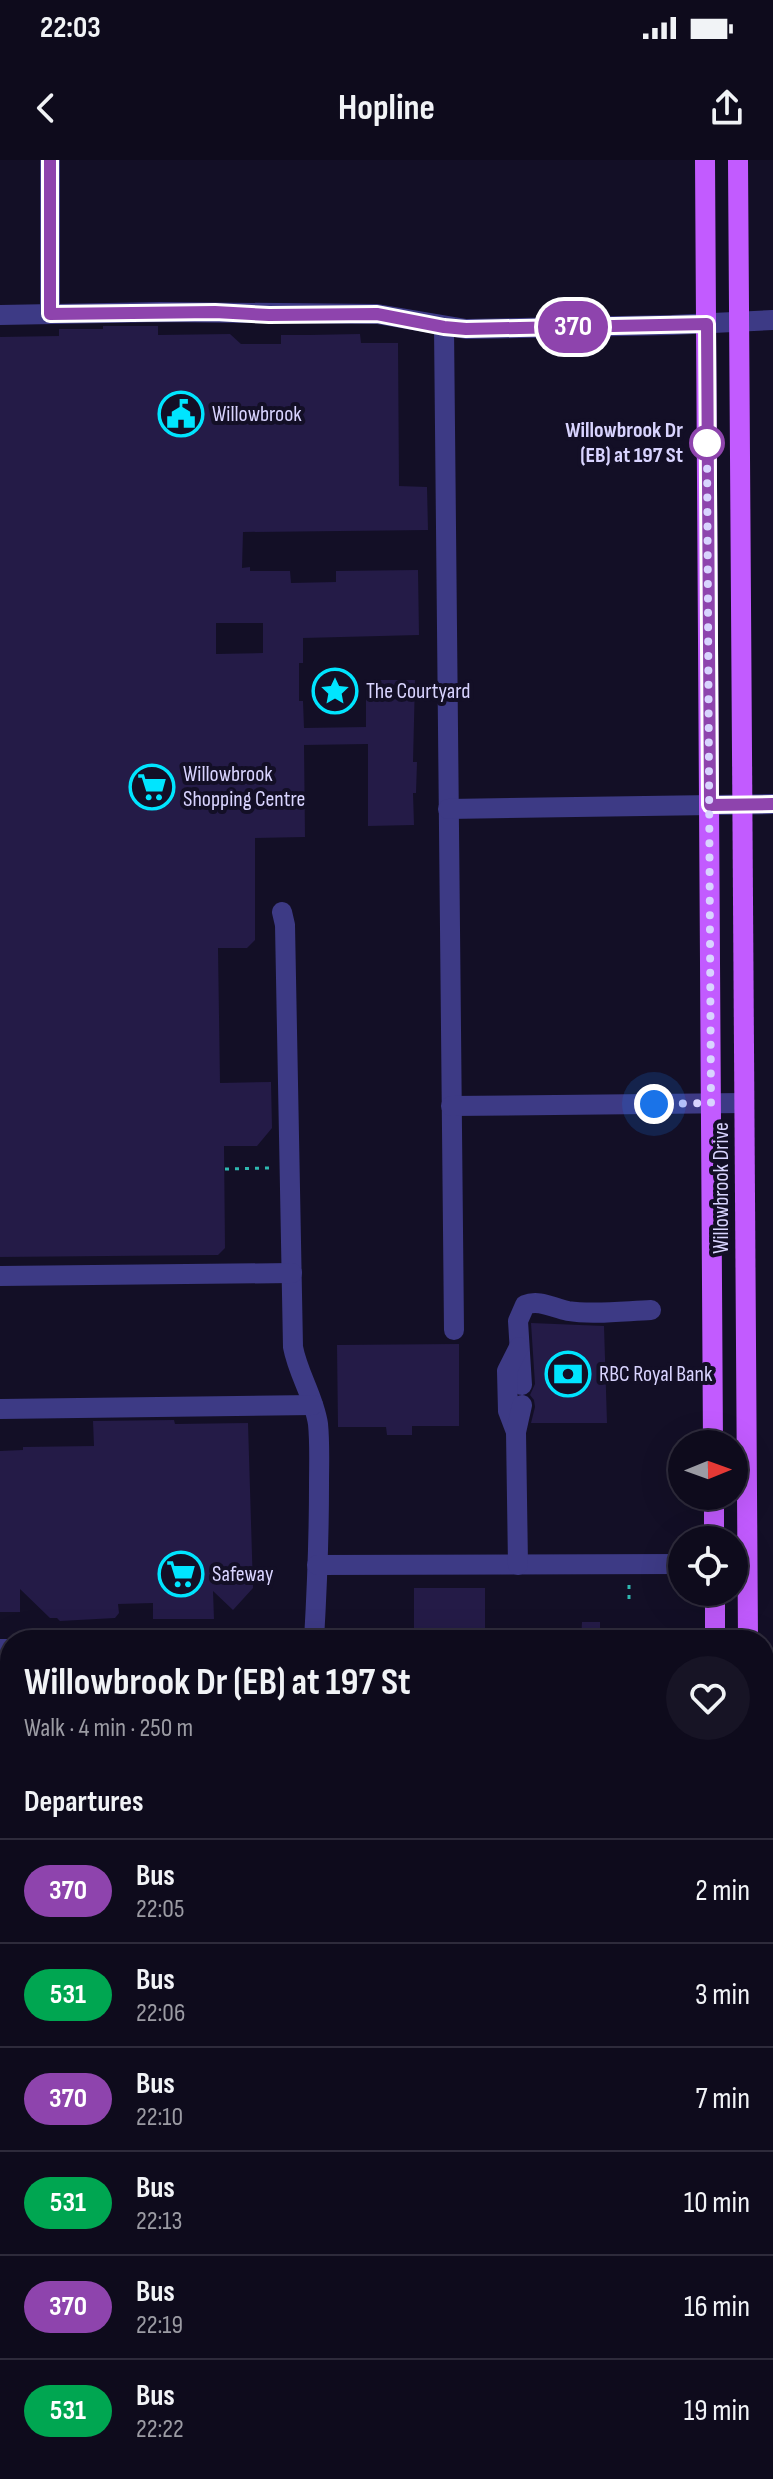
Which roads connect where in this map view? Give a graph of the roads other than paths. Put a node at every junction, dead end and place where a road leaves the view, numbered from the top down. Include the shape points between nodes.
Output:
1 (50, 160) edge
2 (705, 160) edge
3 (738, 160) edge
4 (50, 314) junction
5 (0, 315) edge
6 (773, 320) edge
7 (740, 321) junction
8 (707, 324) junction
9 (444, 327) junction
10 (743, 804) junction
11 (773, 804) edge
12 (710, 805) junction
13 (448, 809) junction
14 (282, 912) dead end
15 (711, 1103) junction
16 (744, 1103) junction
17 (451, 1106) junction
18 (292, 1273) junction
19 (0, 1276) edge
20 (651, 1310) dead end
21 (454, 1330) dead end
22 (519, 1347) junction
23 (313, 1405) junction
24 (0, 1409) edge
25 (713, 1430) edge
26 (516, 1432) junction
27 (741, 1526) edge
28 (668, 1564) edge
29 (317, 1565) junction
30 (518, 1565) junction
31 (715, 1606) edge
32 (744, 1606) edge
33 (314, 1630) edge
34 (715, 1630) edge
35 (747, 1630) edge

1 - 4 street
2 - 8 main road, Willowbrook Drive
3 - 7 main road, Willowbrook Drive
4 - 5 street
4 - 9 street via 377,314
6 - 7 street
7 - 8 street
7 - 10 main road, Willowbrook Drive
8 - 9 street
8 - 12 main road, Willowbrook Drive
9 - 13 street
10 - 11 street
10 - 12 street
10 - 16 main road, Willowbrook Drive
12 - 13 street
12 - 15 main road, Willowbrook Drive
13 - 17 street
14 - 18 street
15 - 16 street
15 - 17 street
15 - 25 main road, Willowbrook Drive
16 - 27 main road, Willowbrook Drive
17 - 21 street
18 - 19 street
18 - 23 street via 293,1347
20 - 22 street via 569,1311 531,1302 520,1312
22 - 26 street via 522,1395
22 - 26 street via 507,1371 508,1411
23 - 24 street
23 - 29 street via 319,1439
26 - 30 street
28 - 30 street
29 - 30 street
29 - 33 street
31 - 34 main road
32 - 35 main road, Willowbrook Drive

